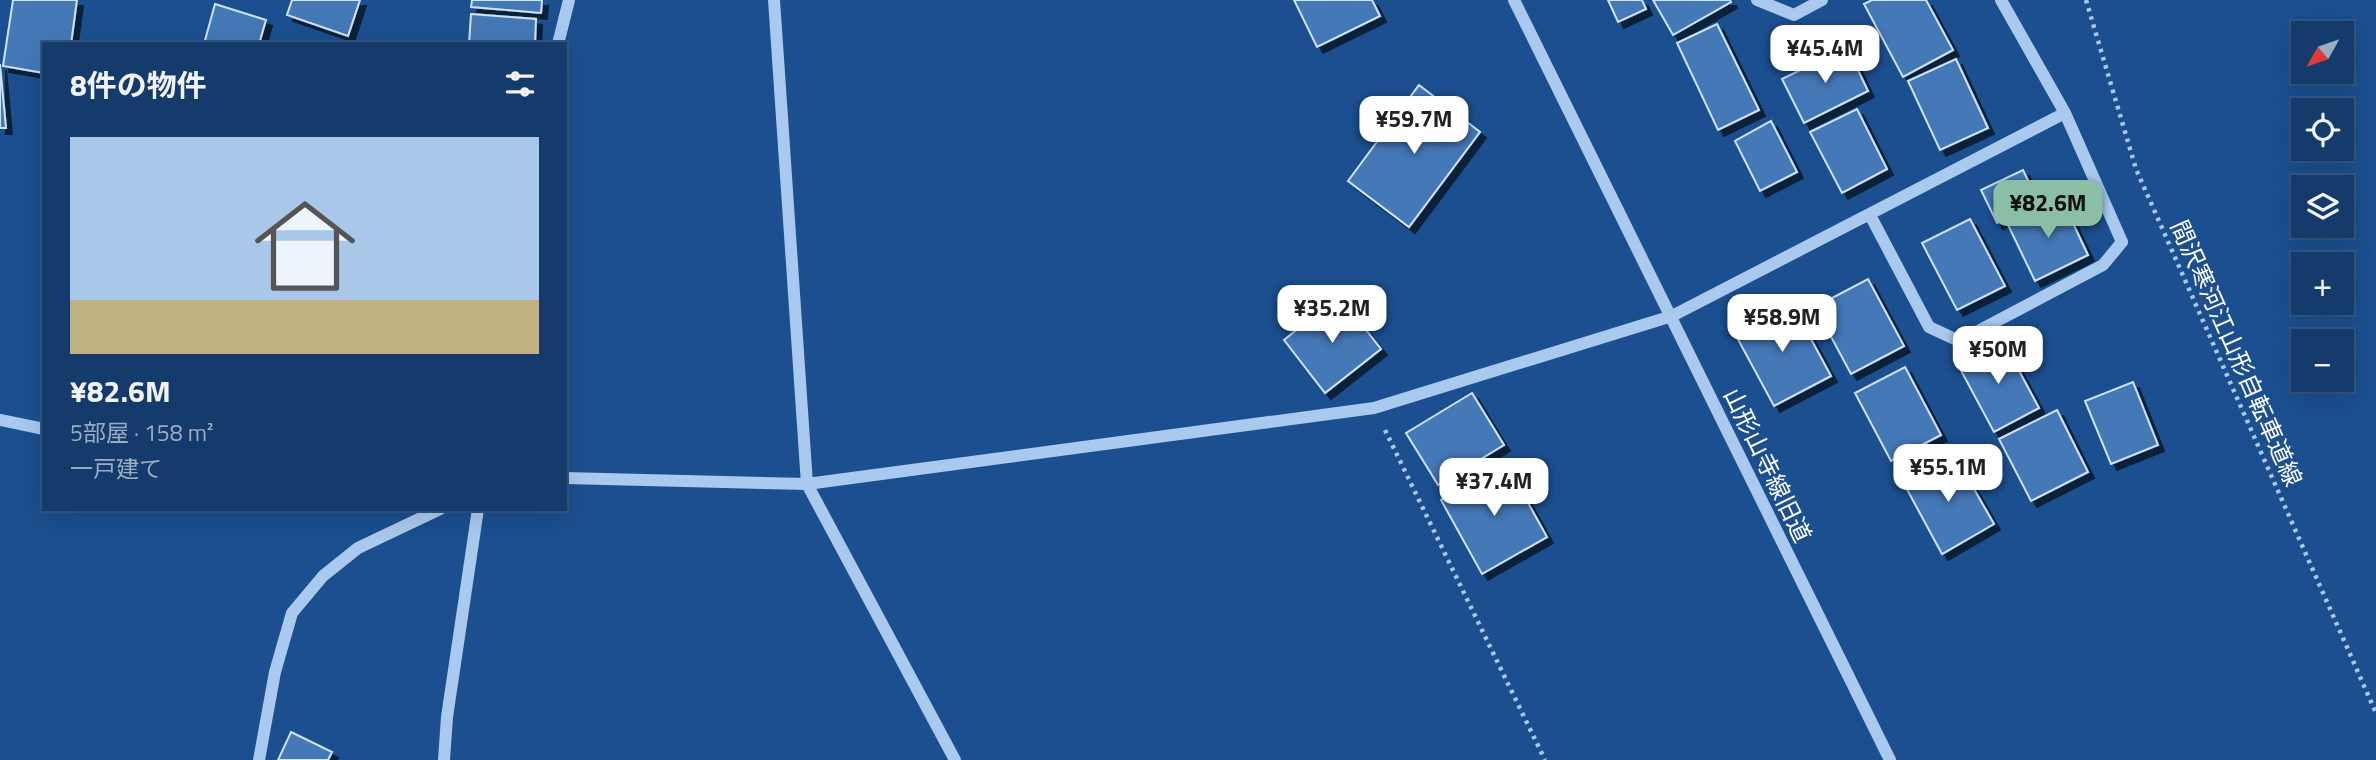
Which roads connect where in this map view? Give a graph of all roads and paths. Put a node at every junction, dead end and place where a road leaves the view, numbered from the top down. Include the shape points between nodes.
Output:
1 (569, 0) edge
2 (774, 0) edge
3 (1514, 0) edge
4 (1757, 0) edge
5 (1822, 0) edge
6 (2001, 0) edge
7 (2086, 0) edge
8 (558, 42) edge
9 (2065, 113) junction
10 (1870, 215) junction
11 (1672, 316) junction
12 (1374, 408) junction
13 (0, 420) edge
14 (42, 429) edge
15 (567, 478) edge
16 (807, 484) junction
17 (436, 511) edge
18 (478, 511) edge
19 (2376, 713) edge
20 (259, 760) edge
21 (444, 760) edge
22 (955, 760) edge
23 (1545, 760) edge
24 (1890, 760) edge

1 - 8 street
2 - 16 street
3 - 11 street, 山形山寺線旧道
4 - 5 street via 1794,15
6 - 9 street
7 - 19 path, 間沢寒河江山形自転車道線 via 2136,169
9 - 10 street
9 - 10 street via 2122,242 2104,265 1959,341 1929,327
10 - 11 street
11 - 12 street
11 - 24 street, 山形山寺線旧道
12 - 16 street
12 - 23 path
13 - 14 street
15 - 16 street
16 - 22 street
17 - 20 street via 358,548 323,576 292,613 275,672
18 - 21 street

